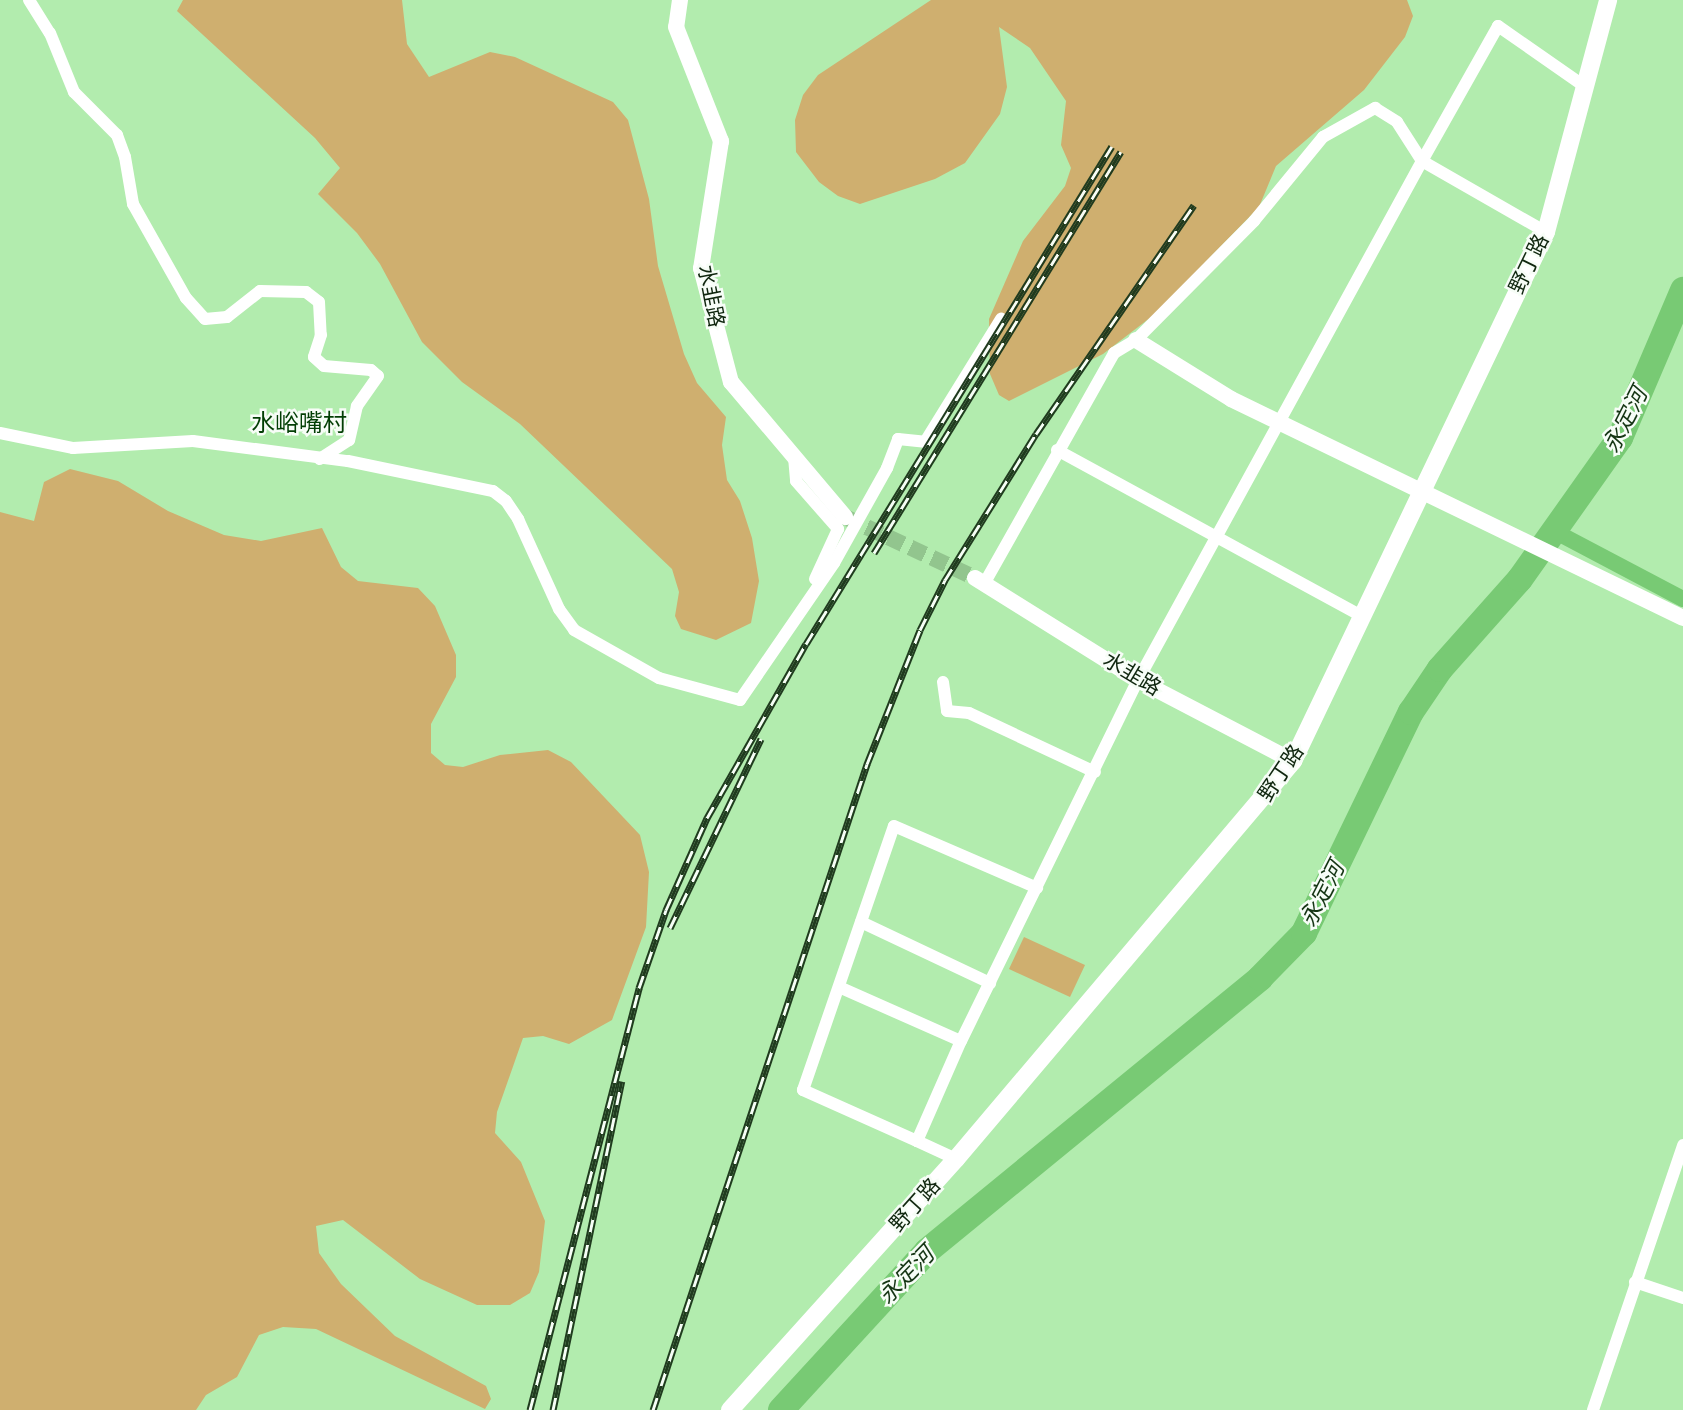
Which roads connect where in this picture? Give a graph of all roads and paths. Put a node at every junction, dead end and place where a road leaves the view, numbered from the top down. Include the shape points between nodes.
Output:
1 (29, 0) edge
2 (680, 0) edge
3 (1608, 0) edge
4 (1587, 88) junction
5 (1422, 161) junction
6 (1546, 232) junction
7 (1000, 319) dead end
8 (1136, 340) junction
9 (1281, 423) junction
10 (0, 433) edge
11 (1057, 450) junction
12 (794, 457) junction
13 (320, 459) junction
14 (1429, 491) junction
15 (845, 517) tunnel mouth
16 (1217, 541) junction
17 (980, 581) joint
18 (811, 594) junction
19 (1363, 617) junction
20 (1683, 618) edge
21 (1138, 680) junction
22 (943, 682) dead end
23 (1293, 761) junction
24 (1095, 772) junction
25 (1037, 888) junction
26 (861, 922) junction
27 (990, 983) junction
28 (839, 987) junction
29 (961, 1041) junction
30 (917, 1141) junction
31 (1683, 1145) edge
32 (956, 1159) junction
33 (1635, 1282) junction
34 (1683, 1298) edge
35 (730, 1410) edge
36 (1593, 1410) edge

1 - 13 street via 50,33 74,92 117,135 133,204 150,242 192,305 205,318 227,317 260,291 306,292 318,302 321,335 314,357 324,366 371,370 378,376 357,406 349,440
2 - 12 street, 水韭路 via 676,27 721,141 701,268 731,382
3 - 4 main road, 野丁路
4 - 5 street via 1498,26
4 - 6 main road, 野丁路
5 - 6 street
5 - 8 street via 1397,122 1375,108 1323,137 1254,221
5 - 9 street
6 - 14 main road, 野丁路 via 1499,323
7 - 18 street via 925,442 898,439 861,516
8 - 9 street
8 - 11 street via 1114,353
9 - 14 street
9 - 16 street
10 - 13 street via 73,448 193,441
11 - 16 street
11 - 17 street
12 - 15 street, 水韭路
12 - 18 street via 796,481 838,529
13 - 18 street via 444,478 493,491 518,519 559,609 574,630 659,678 740,700
14 - 19 main road, 野丁路
14 - 20 street
16 - 19 street
16 - 21 street
17 - 21 street, 水韭路
19 - 23 main road, 野丁路
21 - 23 street, 水韭路
21 - 24 street
22 - 24 street via 947,711 969,713
23 - 32 main road, 野丁路
24 - 25 street
25 - 26 street via 894,826
25 - 27 street
26 - 27 street
26 - 28 street
27 - 29 street
28 - 29 street
28 - 30 street via 803,1090
29 - 30 street
30 - 32 street
31 - 33 street
32 - 35 main road, 野丁路
33 - 34 street
33 - 36 street

